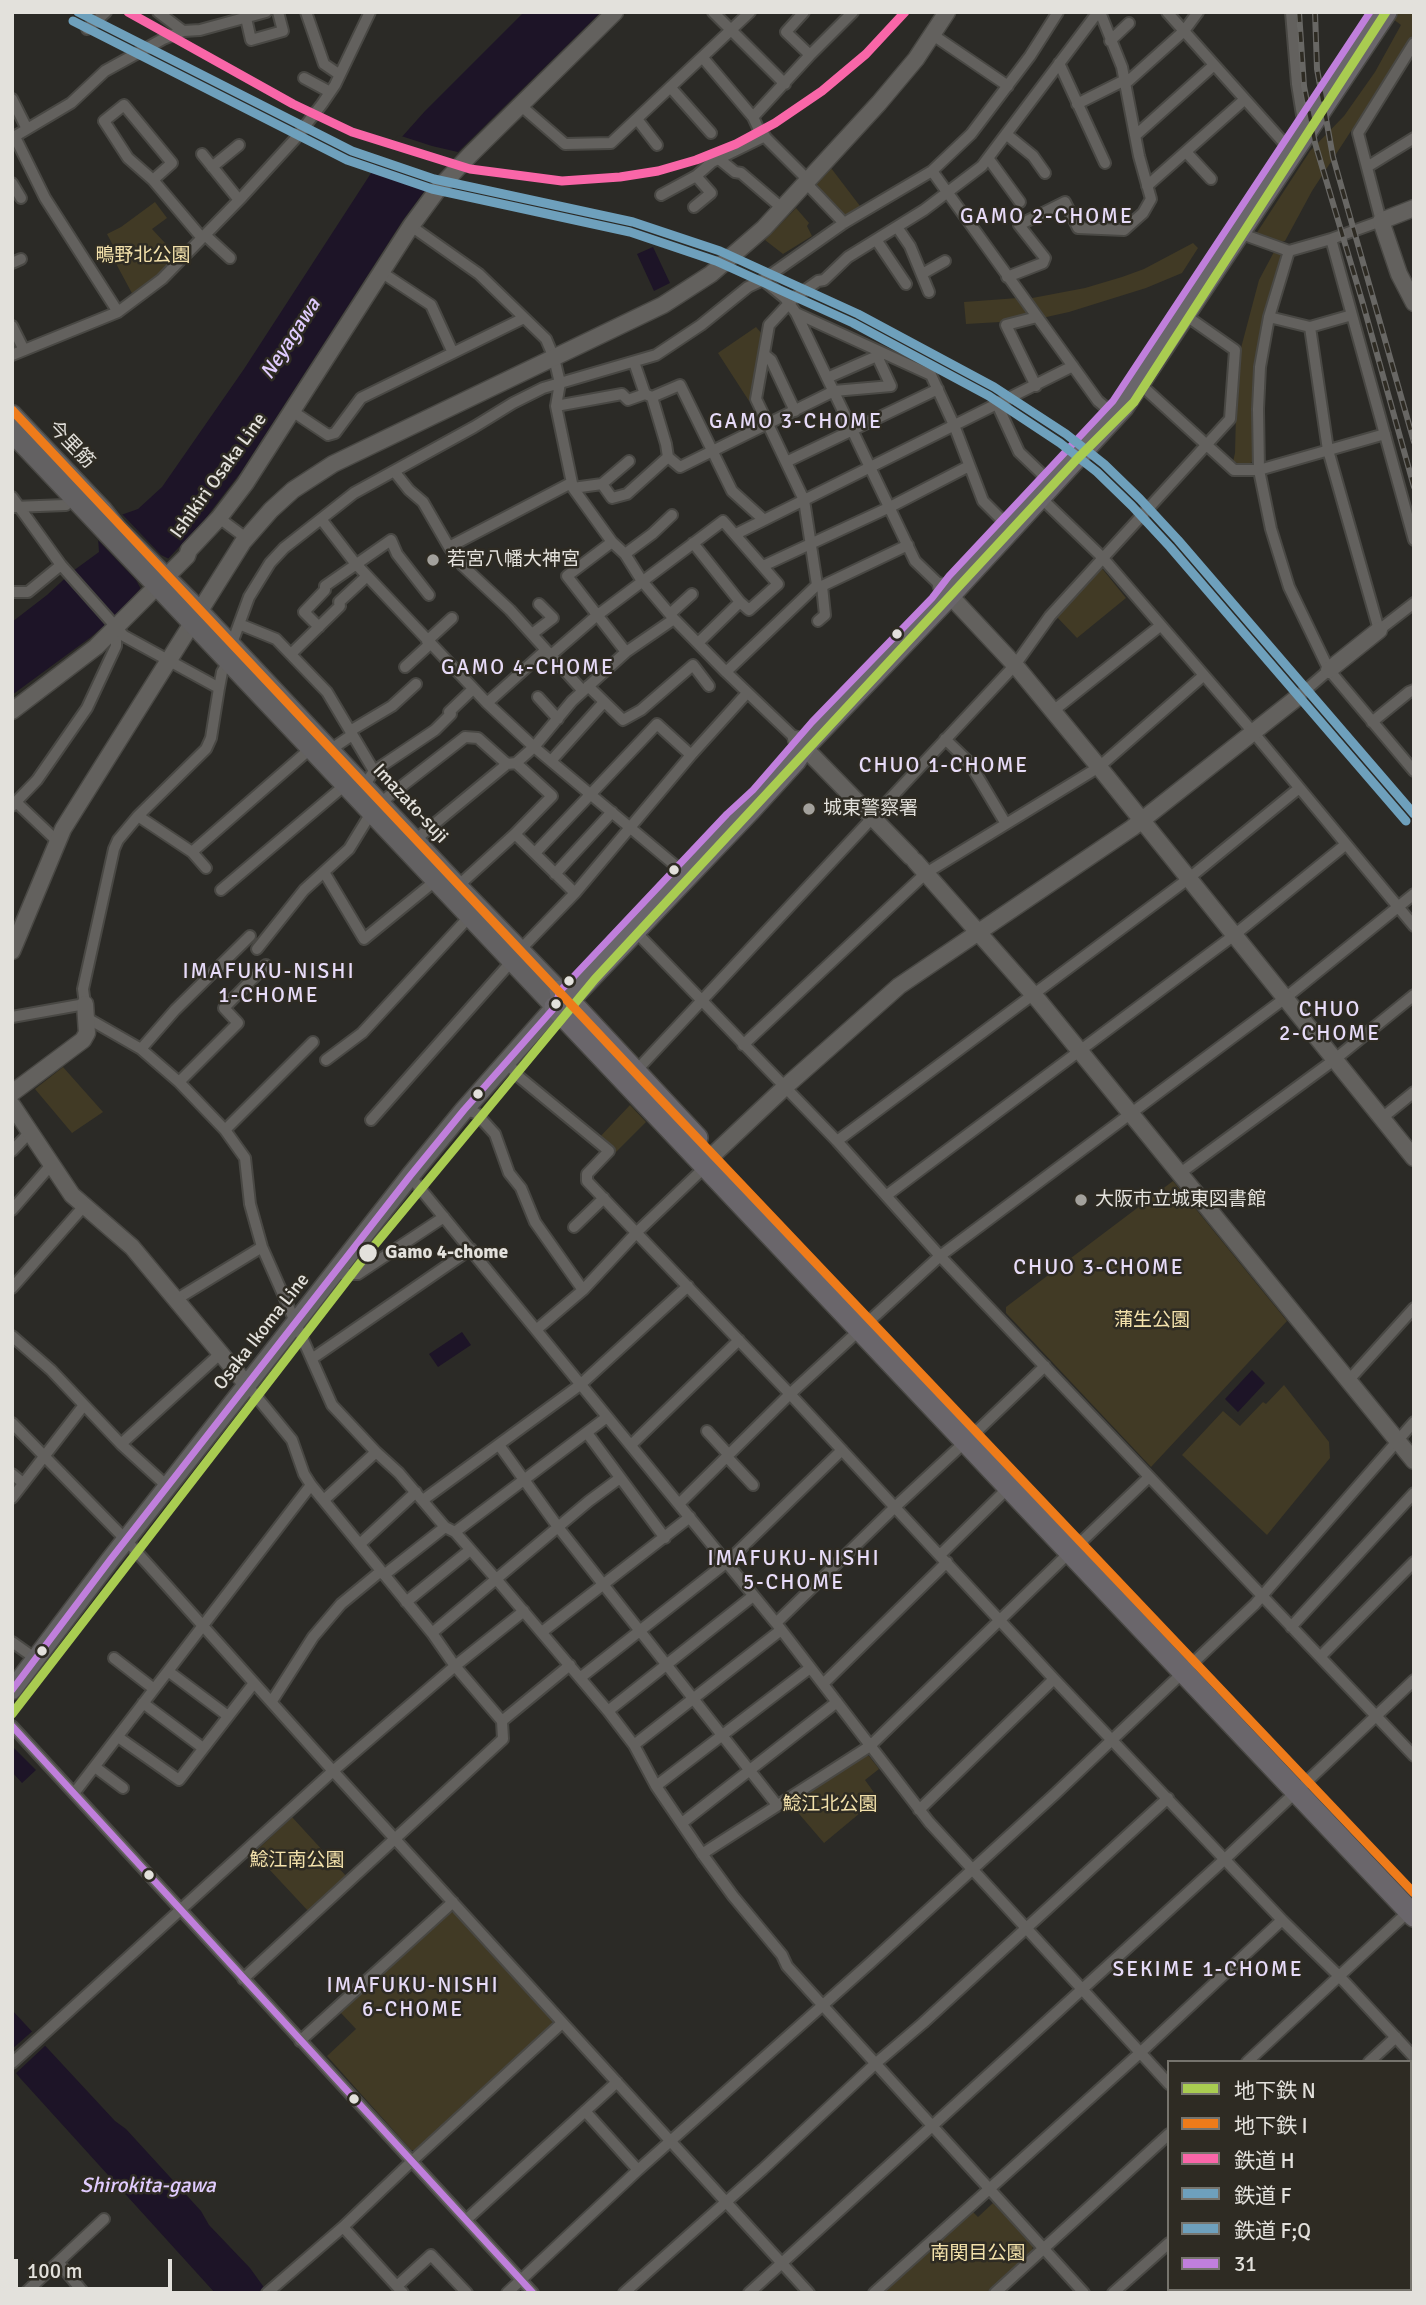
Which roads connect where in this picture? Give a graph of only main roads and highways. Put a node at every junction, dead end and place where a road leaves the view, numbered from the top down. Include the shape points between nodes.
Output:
1 (1370, 12) edge
2 (1385, 12) edge
3 (1111, 412) junction
4 (12, 414) edge
5 (12, 433) edge
6 (94, 511) junction
7 (945, 591) junction
8 (229, 654) junction
9 (801, 743) junction
10 (376, 808) junction
11 (516, 956) junction
12 (561, 999) junction
13 (709, 1161) junction
14 (970, 1437) junction
15 (1075, 1548) junction
16 (12, 1690) edge
17 (1413, 1907) edge

1 - 3 highway via 1122,388
2 - 3 highway via 1140,384
3 - 7 highway via 1040,498
3 - 7 highway via 1043,475 949,576
4 - 6 main road, 今里筋
5 - 6 main road, 今里筋
6 - 8 main road, Imazato-suji
7 - 9 highway
8 - 10 main road, Imazato-suji via 310,749 345,785
8 - 10 main road, Imazato-suji via 330,750 369,778
9 - 12 highway via 677,867
9 - 12 highway via 795,761 751,809
10 - 11 main road, Imazato-suji via 458,886
10 - 11 main road, Imazato-suji via 469,917
11 - 12 main road, Imazato-suji
12 - 13 highway
12 - 13 highway via 636,1071
12 - 16 main road, Osaka Ikoma Line via 410,1176
13 - 14 highway
14 - 15 highway
14 - 15 highway via 1009,1487
15 - 17 highway

